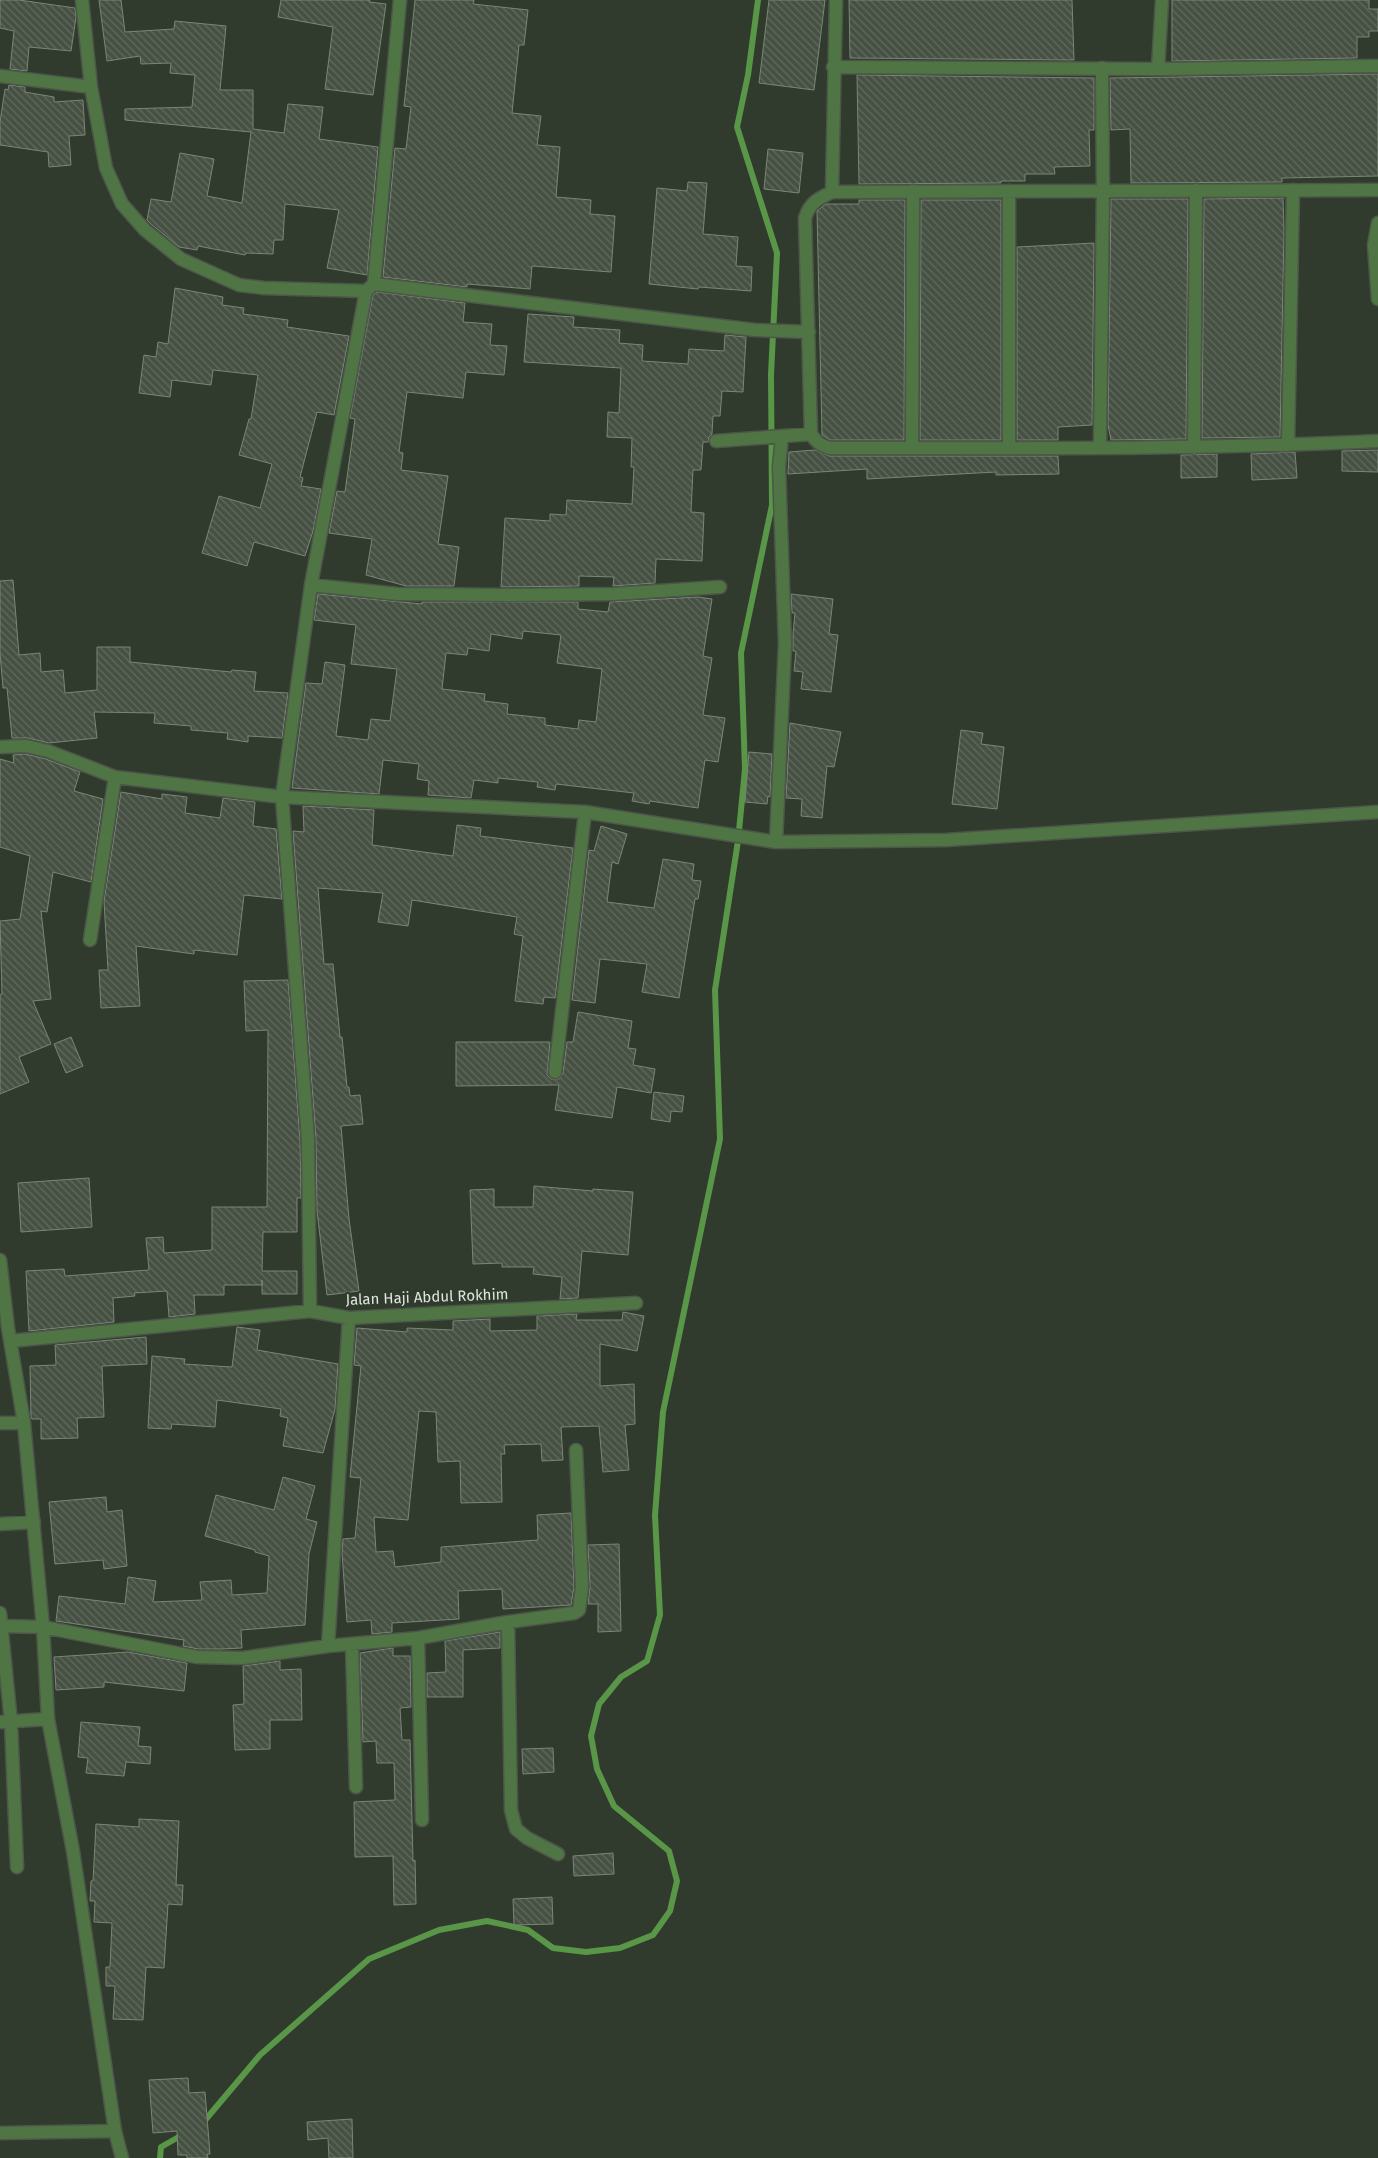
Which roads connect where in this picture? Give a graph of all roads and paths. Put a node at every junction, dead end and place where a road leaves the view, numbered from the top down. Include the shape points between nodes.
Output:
1 (82, 0) edge
2 (400, 0) edge
3 (836, 0) edge
4 (1162, 0) edge
5 (1378, 66) edge
6 (833, 67) junction
7 (1102, 68) junction
8 (1158, 69) junction
9 (0, 76) edge
10 (91, 87) junction
11 (1196, 190) junction
12 (1293, 190) junction
13 (1378, 190) edge
14 (913, 191) junction
15 (1009, 191) junction
16 (1103, 191) junction
17 (832, 192) junction
18 (1378, 223) edge
19 (370, 288) junction
20 (1378, 299) edge
21 (809, 332) junction
22 (812, 434) junction
23 (773, 437) junction
24 (716, 441) dead end
25 (1378, 441) edge
26 (1288, 445) junction
27 (912, 448) junction
28 (1009, 448) junction
29 (1100, 448) junction
30 (1194, 448) junction
31 (311, 586) junction
32 (720, 587) dead end
33 (0, 747) edge
34 (115, 777) junction
35 (282, 797) junction
36 (585, 812) junction
37 (1378, 812) edge
38 (776, 842) junction
39 (90, 940) dead end
40 (555, 1072) dead end
41 (0, 1260) edge
42 (636, 1302) dead end
43 (310, 1311) junction
44 (349, 1318) junction
45 (4, 1328) edge
46 (11, 1341) junction
47 (0, 1422) edge
48 (24, 1422) junction
49 (576, 1450) dead end
50 (34, 1522) junction
51 (0, 1524) edge
52 (0, 1622) edge
53 (508, 1622) junction
54 (43, 1627) junction
55 (418, 1638) junction
56 (352, 1644) junction
57 (328, 1646) junction
58 (48, 1719) junction
59 (5, 1722) edge
60 (356, 1787) dead end
61 (422, 1820) dead end
62 (558, 1854) dead end
63 (17, 1867) dead end
64 (115, 2131) junction
65 (0, 2133) edge
66 (122, 2158) edge

1 - 10 street
2 - 19 street
3 - 6 street
4 - 8 street
5 - 8 street
6 - 7 street
6 - 17 street
7 - 8 street
7 - 16 street
9 - 10 street
10 - 19 street via 106,168 122,204 145,230 182,259 239,285
11 - 12 street
11 - 16 street
11 - 30 street
12 - 13 street
12 - 26 street
14 - 15 street
14 - 17 street
14 - 27 street
15 - 16 street
15 - 28 street
16 - 29 street
17 - 21 street via 814,201 805,218
18 - 20 street via 1374,245
19 - 21 street via 755,330
19 - 31 street
21 - 22 street
22 - 23 street
22 - 27 street via 815,441 829,448
23 - 24 street
23 - 38 street via 779,467 785,644
25 - 26 street
26 - 30 street
27 - 28 street
28 - 29 street
29 - 30 street
31 - 32 street via 398,594 493,595 613,594
31 - 35 street
33 - 34 street via 26,746 48,751
34 - 35 street
34 - 39 street
35 - 36 street
35 - 43 street via 308,1140
36 - 38 street
36 - 40 street
37 - 38 street via 946,840
41 - 45 street
42 - 44 street, Jalan Haji Abdul Rokhim
43 - 44 street, Jalan Haji Abdul Rokhim
43 - 46 street, Jalan Haji Abdul Rokhim
44 - 57 street
45 - 46 street
46 - 48 street
47 - 48 street
48 - 50 street
49 - 53 street via 582,1587 579,1610 563,1616
50 - 51 street
50 - 54 street
52 - 54 street
52 - 59 street
53 - 55 street
53 - 62 street via 511,1810 516,1829
54 - 57 street via 222,1659
54 - 58 street
55 - 56 street
55 - 61 street
56 - 57 street
56 - 60 street
58 - 59 street
58 - 64 street via 75,1861
59 - 63 street
64 - 65 street
64 - 66 street

